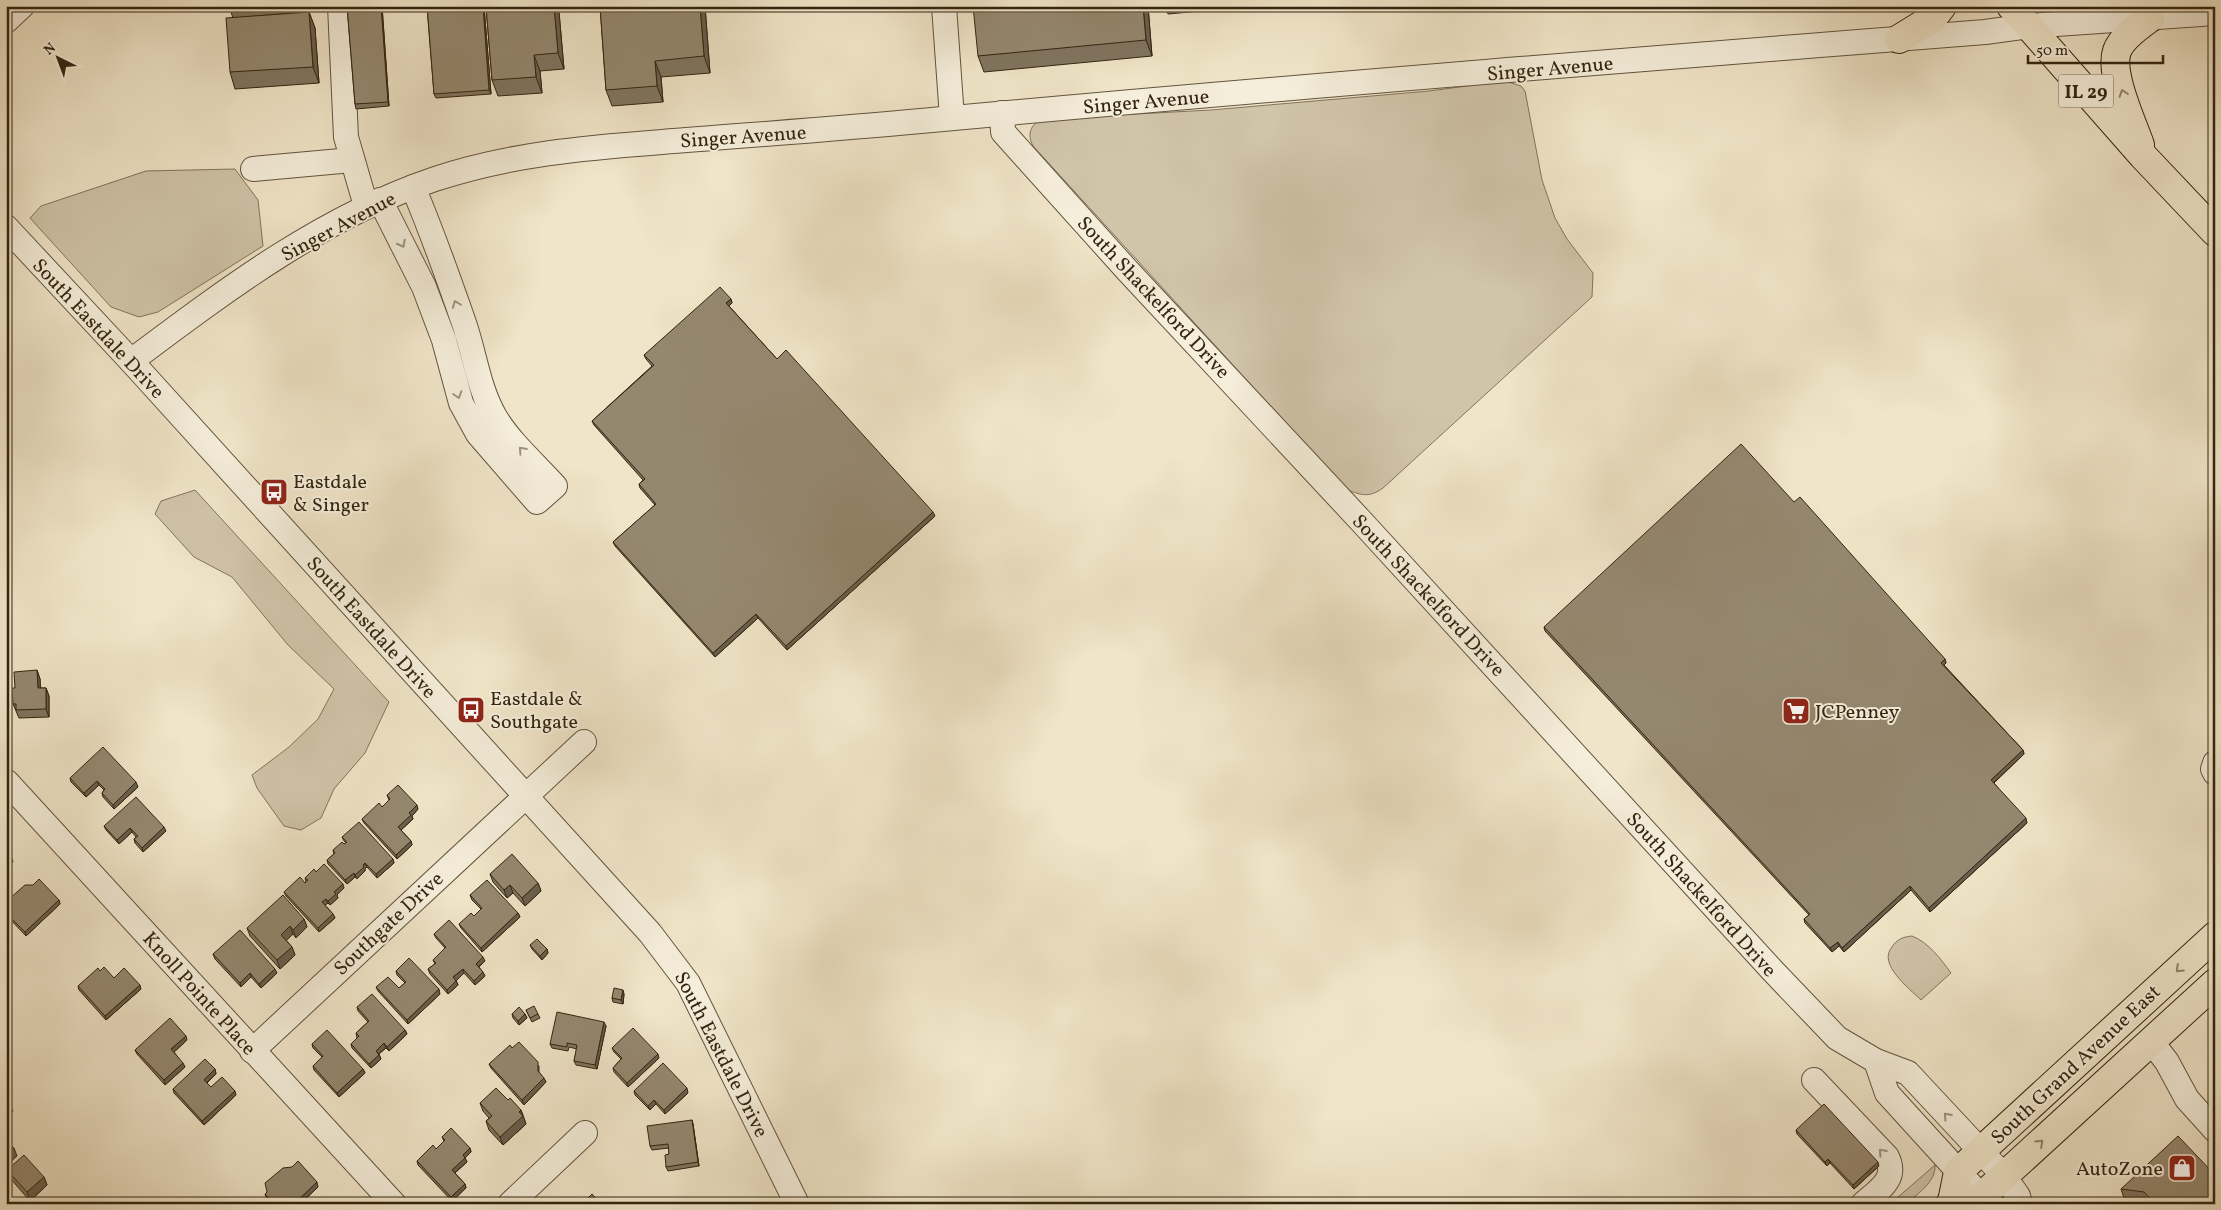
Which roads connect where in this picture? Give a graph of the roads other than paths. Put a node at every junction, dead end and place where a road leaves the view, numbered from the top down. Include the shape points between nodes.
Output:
1 (22, 6) edge
2 (340, 6) edge
3 (944, 6) edge
4 (1942, 6) edge
5 (2010, 6) edge
6 (2215, 13) edge
7 (2150, 18) junction
8 (6, 21) edge
9 (2029, 26) junction
10 (1899, 39) junction
11 (1002, 113) junction
12 (952, 118) junction
13 (2143, 156) junction
14 (352, 160) junction
15 (253, 169) dead end
16 (413, 187) junction
17 (373, 203) junction
18 (6, 227) edge
19 (2215, 232) edge
20 (131, 361) junction
21 (584, 742) dead end
22 (7, 782) edge
23 (525, 796) junction
24 (2215, 936) edge
25 (2215, 983) edge
26 (2151, 1041) junction
27 (252, 1051) junction
28 (1876, 1061) junction
29 (1814, 1080) dead end
30 (2215, 1130) edge
31 (585, 1134) dead end
32 (1981, 1152) junction
33 (1958, 1172) junction
34 (2004, 1176) junction
35 (1985, 1200) edge
36 (1951, 1203) edge
37 (394, 1204) edge
38 (510, 1204) edge
39 (797, 1204) edge
40 (1863, 1204) edge
41 (2020, 1204) edge

1 - 8 street
2 - 14 street via 346,137
3 - 12 street
4 - 10 main road via 1933,18
5 - 9 main road, IL 29
6 - 7 street, Singer Avenue
7 - 9 street, Singer Avenue
13 -> 7 main road via 2115,62 2117,50
9 - 10 street, Singer Avenue
9 - 13 main road, IL 29
10 - 11 street, Singer Avenue
11 - 12 street, Singer Avenue
11 - 28 street, South Shackelford Drive via 1004,132 1127,270 1772,970 1837,1038
12 - 16 street, Singer Avenue via 569,149 517,157
13 - 19 main road, IL 29
14 - 15 street
14 - 17 street
16 - 17 street, Singer Avenue
17 -> 16 street via 424,287 444,340 460,403 478,434 537,502 555,486 509,436 486,399 464,324
17 - 20 street, Singer Avenue via 305,239
18 - 20 street, South Eastdale Drive
20 - 23 street, South Eastdale Drive
21 - 23 street, Southgate Drive
22 - 27 street, Knoll Pointe Place
23 - 27 street, Southgate Drive
23 - 39 street, South Eastdale Drive via 674,962 688,983
24 -> 32 main road, South Grand Avenue East
25 - 26 main road, South Grand Avenue East
26 - 30 street via 2168,1062 2187,1099
34 -> 26 main road, South Grand Avenue East
27 - 37 street, Knoll Pointe Place
32 -> 28 street, South Shackelford Drive via 1908,1074
28 - 33 street via 1887,1093
40 -> 29 street via 1891,1176 1892,1167 1887,1157
31 - 38 street
32 - 33 main road, South Grand Avenue East
32 - 34 street, South Shackelford Drive
33 - 35 street
33 - 36 main road
34 - 35 main road, South Grand Avenue East
34 - 41 street, South Shackelford Drive
35 - 36 main road

